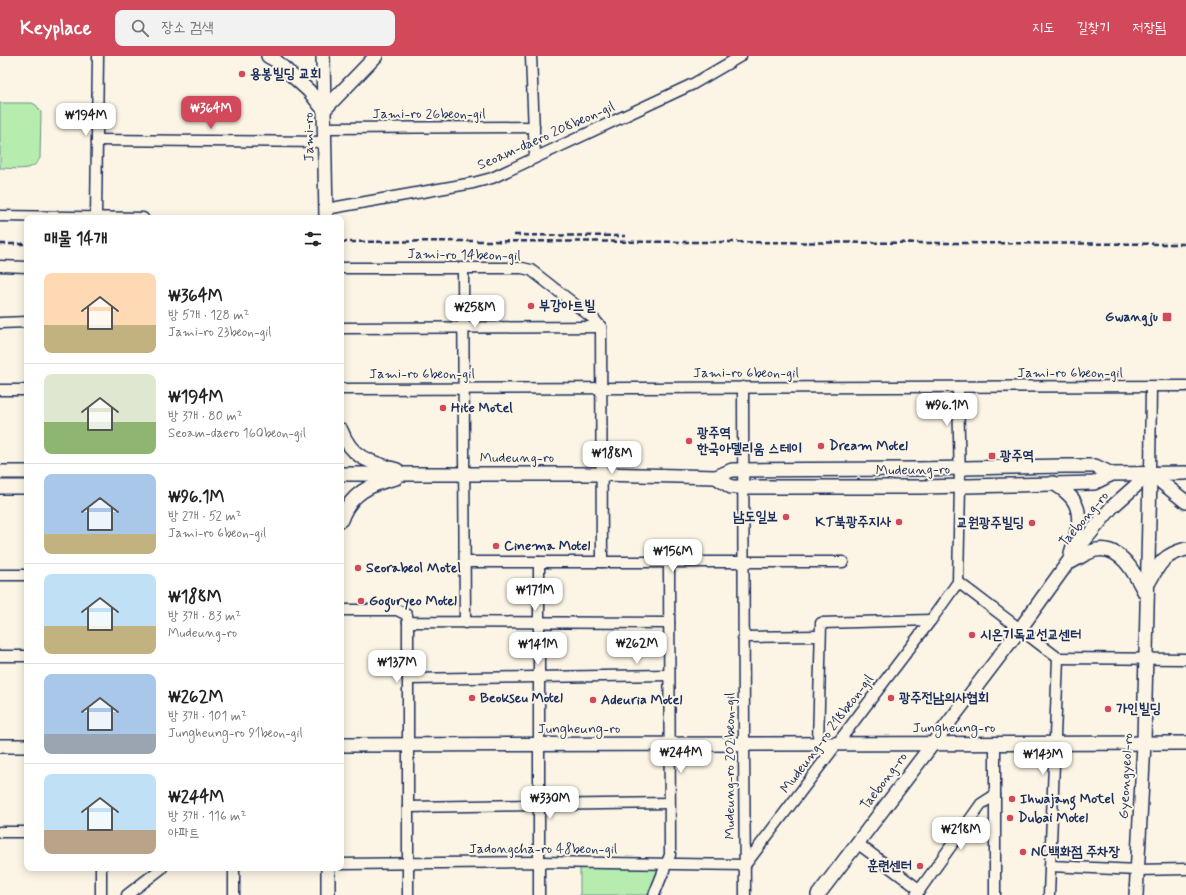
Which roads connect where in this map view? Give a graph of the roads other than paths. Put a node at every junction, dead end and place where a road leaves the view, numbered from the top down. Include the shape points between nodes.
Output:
1 (98, 56) edge
2 (268, 56) edge
3 (323, 56) edge
4 (376, 56) edge
5 (532, 56) edge
6 (741, 56) edge
7 (324, 110) junction
8 (534, 127) junction
9 (324, 128) junction
10 (97, 140) junction
11 (325, 142) junction
12 (535, 157) junction
13 (326, 214) edge
14 (96, 215) edge
15 (0, 216) edge
16 (24, 216) edge
17 (0, 266) edge
18 (24, 266) edge
19 (344, 268) edge
20 (463, 269) junction
21 (24, 322) edge
22 (0, 323) edge
23 (601, 327) junction
24 (344, 328) edge
25 (464, 328) junction
26 (1186, 386) edge
27 (743, 387) junction
28 (958, 387) junction
29 (1152, 387) junction
30 (464, 388) junction
31 (601, 388) junction
32 (344, 389) edge
33 (0, 390) edge
34 (24, 390) edge
35 (344, 437) edge
36 (959, 467) junction
37 (743, 470) junction
38 (0, 472) edge
39 (24, 472) edge
40 (1150, 473) junction
41 (1186, 473) edge
42 (344, 474) edge
43 (412, 474) junction
44 (464, 474) junction
45 (601, 474) junction
46 (1112, 474) junction
47 (716, 478) junction
48 (1053, 483) junction
49 (960, 486) junction
50 (0, 487) edge
51 (24, 487) edge
52 (743, 487) junction
53 (1186, 502) edge
54 (344, 512) edge
55 (1186, 549) edge
56 (465, 562) junction
57 (539, 562) junction
58 (602, 562) junction
59 (669, 562) junction
60 (743, 562) junction
61 (843, 562) dead end
62 (1068, 564) junction
63 (0, 575) edge
64 (24, 575) edge
65 (958, 582) junction
66 (1148, 592) junction
67 (344, 610) edge
68 (931, 620) junction
69 (408, 622) junction
70 (465, 622) junction
71 (539, 622) junction
72 (669, 623) junction
73 (1020, 629) junction
74 (820, 636) junction
75 (744, 637) junction
76 (0, 656) edge
77 (24, 656) edge
78 (1058, 658) junction
79 (1186, 658) edge
80 (1146, 659) junction
81 (670, 675) junction
82 (538, 677) junction
83 (408, 679) junction
84 (1055, 743) junction
85 (1144, 743) junction
86 (1186, 743) edge
87 (670, 744) junction
88 (744, 744) junction
89 (818, 744) junction
90 (837, 744) junction
91 (932, 744) junction
92 (995, 744) junction
93 (344, 745) edge
94 (408, 745) junction
95 (538, 745) junction
96 (0, 746) edge
97 (24, 746) edge
98 (995, 795) junction
99 (670, 803) junction
100 (539, 804) junction
101 (408, 806) junction
102 (0, 832) edge
103 (24, 832) edge
104 (857, 843) junction
105 (539, 862) junction
106 (344, 864) edge
107 (408, 864) junction
108 (667, 864) junction
109 (745, 865) junction
110 (1050, 866) junction
111 (1186, 869) edge
112 (1137, 870) junction
113 (101, 871) edge
114 (158, 871) edge
115 (234, 871) edge
116 (328, 871) edge
117 (918, 892) edge
118 (101, 895) edge
119 (127, 895) edge
120 (234, 895) edge
121 (328, 895) edge
122 (408, 895) edge
123 (539, 895) edge
124 (654, 895) edge
125 (745, 895) edge
126 (818, 895) edge
127 (995, 895) edge
128 (1049, 895) edge
129 (1136, 895) edge

1 - 10 street
2 - 7 street via 308,91
3 - 7 street, Jami-ro
4 - 7 street
5 - 8 street
6 - 12 street, Seoam-daero 208beon-gil via 693,84
7 - 9 street, Jami-ro
8 - 9 street, Jami-ro 26beon-gil
8 - 12 street
9 - 11 street, Jami-ro
10 - 11 street
10 - 14 street
11 - 13 street, Jami-ro
12 - 13 street, Seoam-daero 208beon-gil via 492,178
15 - 16 street
17 - 18 street
19 - 20 street, Jami-ro 14beon-gil
20 - 23 street, Jami-ro 14beon-gil via 531,270 596,320
20 - 25 street
21 - 22 street
23 - 25 street
23 - 31 street
24 - 25 street
25 - 30 street
26 - 29 street, Jami-ro 6beon-gil
27 - 28 street, Jami-ro 6beon-gil
27 - 31 street, Jami-ro 6beon-gil
27 - 37 street, Mudeung-ro 202beon-gil
28 - 29 street, Jami-ro 6beon-gil
28 - 36 street
29 - 40 street
30 - 31 street, Jami-ro 6beon-gil
30 - 32 street, Jami-ro 6beon-gil
30 - 44 street
31 - 45 street
33 - 34 street
35 - 43 street via 357,454 368,461
36 - 37 street, Mudeung-ro
36 - 46 street, Mudeung-ro via 1095,466
36 - 49 street
37 - 47 street, Mudeung-ro via 732,470
37 - 52 street, Mudeung-ro 202beon-gil
38 - 39 street
40 - 41 street, Mudeung-ro
40 - 46 street, Mudeung-ro
40 - 53 street
40 - 62 street, Taebong-ro via 1112,507
40 - 66 street, Gyeongyeol-ro
42 - 43 street, Mudeung-ro
43 - 44 street, Mudeung-ro
43 - 54 street via 383,481 366,489 353,498
44 - 45 street, Mudeung-ro
44 - 56 street
45 - 47 street, Mudeung-ro
45 - 58 street
46 - 48 street, Mudeung-ro via 1094,482
47 - 52 street, Mudeung-ro via 731,487
48 - 49 street, Mudeung-ro
48 - 62 street via 1074,501 1079,514 1079,527
49 - 52 street, Mudeung-ro
49 - 65 street
50 - 51 street
52 - 60 street, Mudeung-ro 202beon-gil
55 - 66 street via 1165,557 1156,568
56 - 57 street
56 - 70 street
57 - 58 street
57 - 71 street
58 - 59 street
59 - 60 street
59 - 72 street
60 - 61 street
60 - 75 street, Mudeung-ro 202beon-gil
62 - 66 street via 1089,552 1113,552 1131,568
62 - 73 street, Taebong-ro
63 - 64 street
65 - 68 street, Mudeung-ro 218beon-gil
65 - 73 street
66 - 80 street, Gyeongyeol-ro
67 - 69 street via 397,610 407,615
68 - 74 street via 820,623
68 - 90 street, Mudeung-ro 218beon-gil
69 - 70 street
69 - 83 street
70 - 71 street
71 - 72 street
71 - 82 street
72 - 81 street
73 - 78 street
73 - 91 street, Taebong-ro
74 - 75 street
74 - 89 street
75 - 88 street, Mudeung-ro 202beon-gil
76 - 77 street
78 - 80 street
78 - 84 street
79 - 80 street
80 - 85 street, Gyeongyeol-ro
81 - 82 street
81 - 87 street
82 - 83 street
82 - 95 street
83 - 94 street
84 - 85 street, Jungheung-ro
84 - 92 street, Jungheung-ro
84 - 110 street
85 - 86 street, Jungheung-ro
85 - 112 street, Gyeongyeol-ro
87 - 88 street, Jungheung-ro
87 - 95 street, Jungheung-ro
87 - 99 street
88 - 89 street, Jungheung-ro
88 - 109 street, Mudeung-ro 202beon-gil
89 - 90 street, Jungheung-ro
90 - 91 street, Jungheung-ro
90 - 109 street, Mudeung-ro 218beon-gil
91 - 92 street, Jungheung-ro
91 - 104 street, Taebong-ro
92 - 98 street
93 - 94 street, Jungheung-ro
94 - 95 street, Jungheung-ro
94 - 101 street
95 - 100 street
96 - 97 street
98 - 117 street via 980,804
98 - 127 street
99 - 100 street
99 - 108 street via 670,855
100 - 101 street
100 - 105 street
101 - 107 street
102 - 103 street
104 - 117 street
104 - 126 street, Taebong-ro
105 - 107 street, Jadongcha-ro 48beon-gil
105 - 108 street, Jadongcha-ro 48beon-gil
105 - 123 street
106 - 107 street, Jadongcha-ro 48beon-gil
107 - 122 street
108 - 109 street, Jadongcha-ro 48beon-gil
108 - 124 street
109 - 125 street, Mudeung-ro 202beon-gil
110 - 112 street
110 - 128 street
111 - 112 street
112 - 129 street, Gyeongyeol-ro
113 - 118 street
114 - 119 street
115 - 120 street
116 - 121 street

